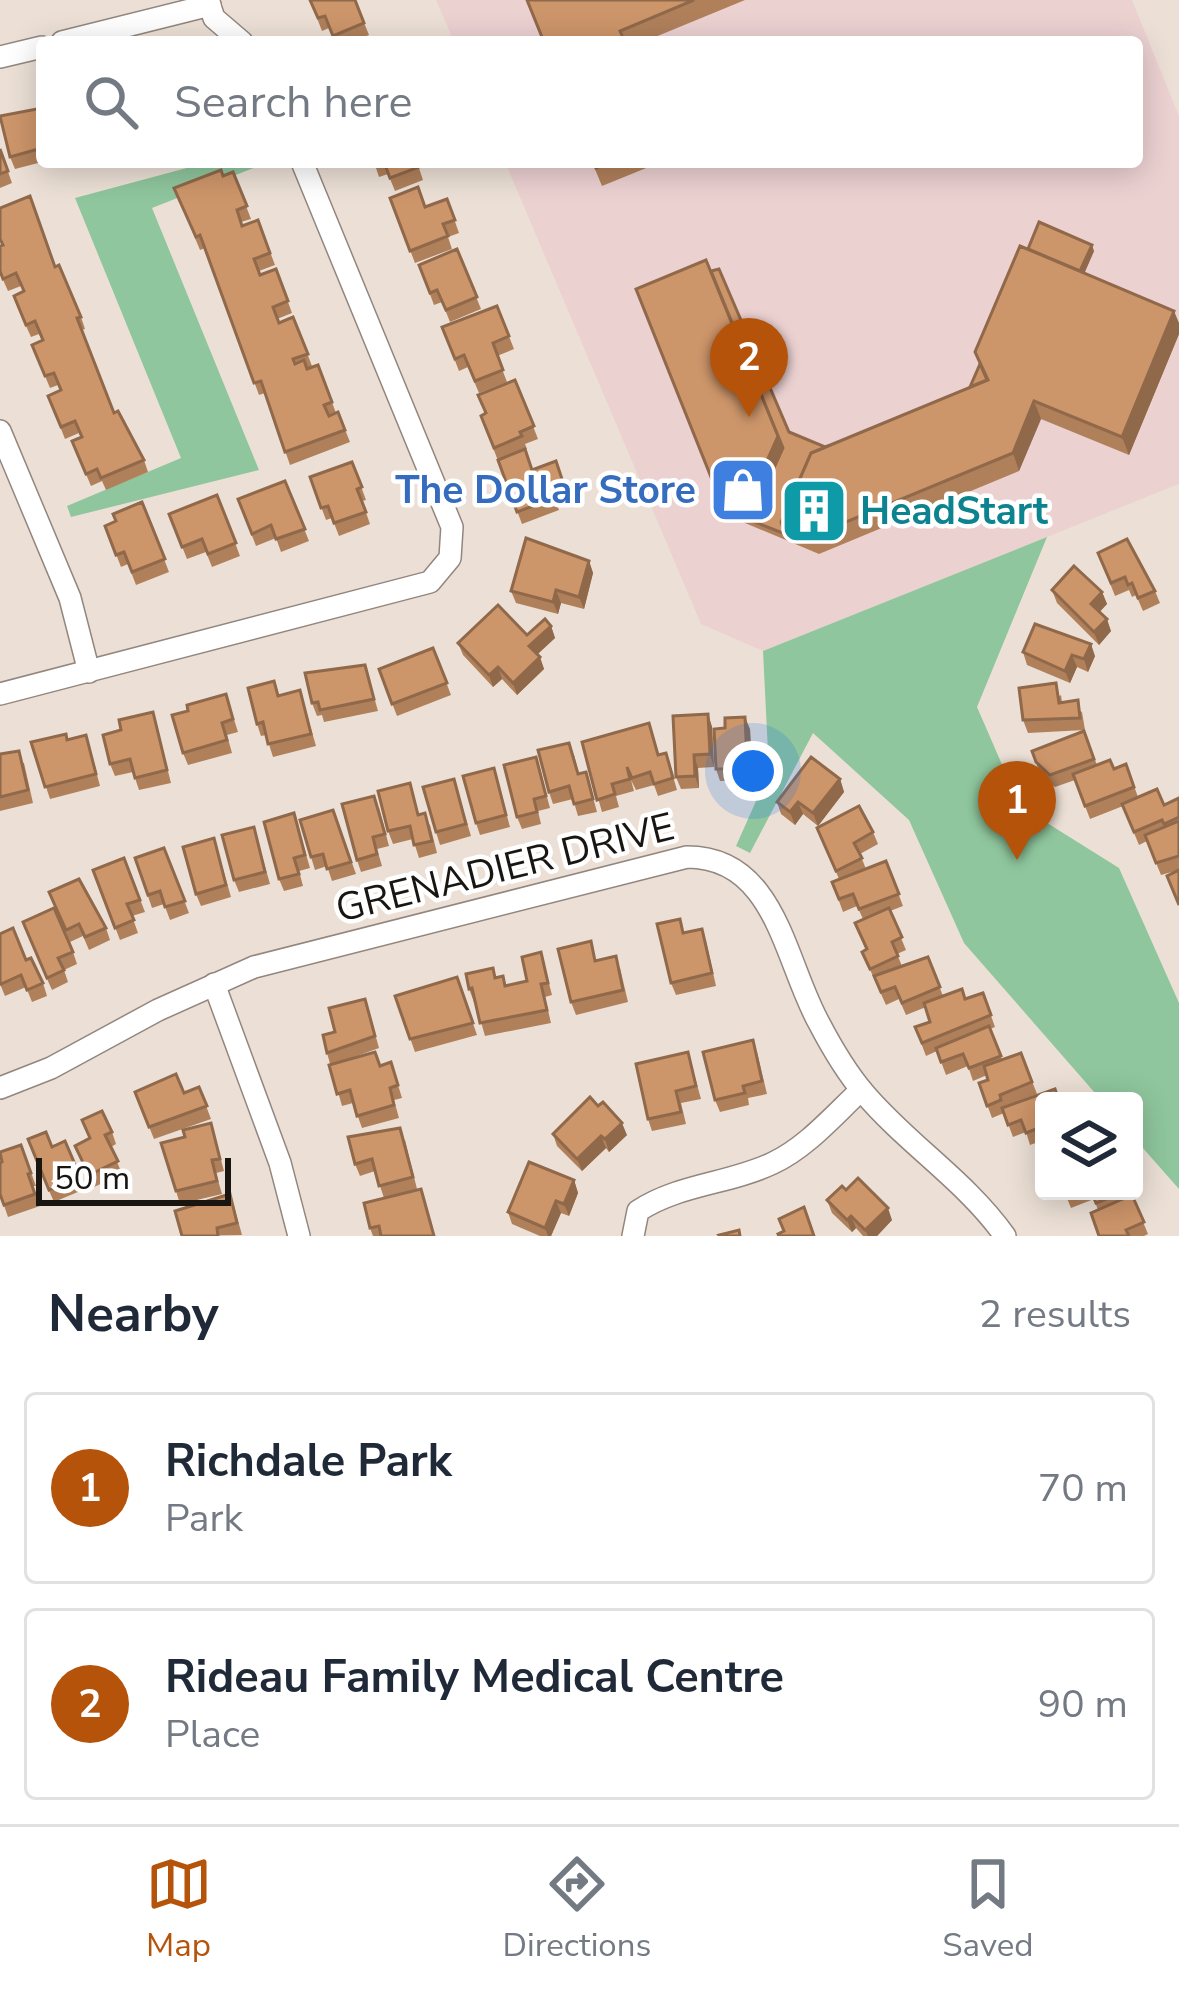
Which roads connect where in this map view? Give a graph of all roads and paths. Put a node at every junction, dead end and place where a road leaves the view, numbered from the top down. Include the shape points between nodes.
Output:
1 (209, 3) edge
2 (85, 36) edge
3 (234, 36) edge
4 (36, 48) edge
5 (0, 57) edge
6 (304, 168) edge
7 (0, 430) edge
8 (89, 672) junction
9 (0, 694) edge
10 (214, 984) junction
11 (0, 1088) edge
12 (861, 1090) junction
13 (298, 1236) edge
14 (633, 1236) edge
15 (1005, 1236) edge

1 - 2 street
1 - 3 street
4 - 5 street
6 - 8 street via 452,527 450,558 430,582
7 - 8 street via 70,598
8 - 9 street
10 - 11 street, GRENADIER DRIVE
10 - 12 street, GRENADIER DRIVE via 254,967 711,856 762,894 818,1023
10 - 13 street via 280,1163
12 - 14 street via 773,1163 638,1211
12 - 15 street, GRENADIER DRIVE

